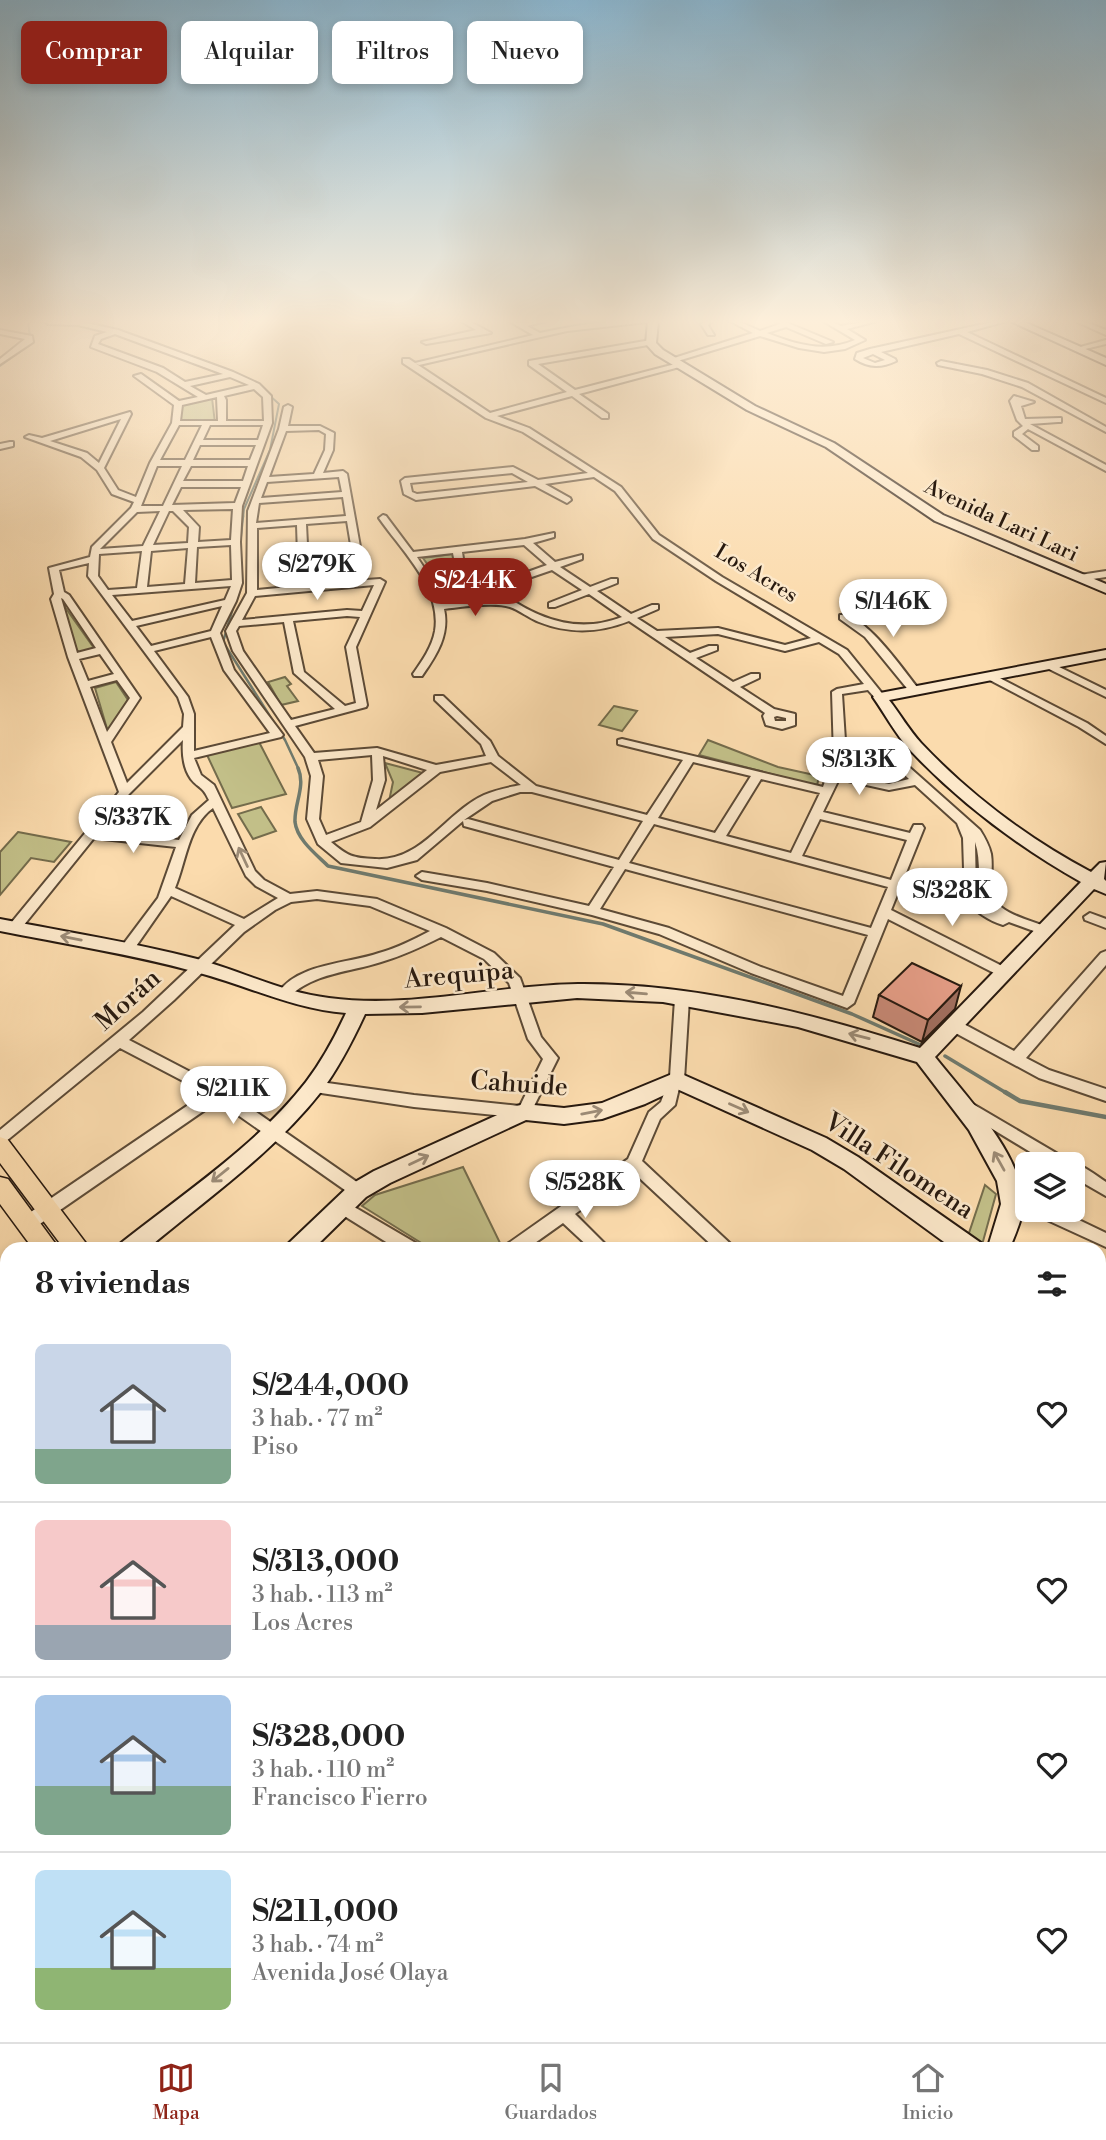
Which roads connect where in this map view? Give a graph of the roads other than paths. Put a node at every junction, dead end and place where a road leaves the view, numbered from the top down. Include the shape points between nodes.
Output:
1 (124, 416) edge
2 (127, 416) edge
3 (176, 416) edge
4 (222, 416) edge
5 (268, 416) edge
6 (286, 416) edge
7 (489, 416) edge
8 (769, 416) edge
9 (1022, 416) edge
10 (1081, 416) edge
11 (1058, 420) dead end
12 (176, 423) junction
13 (207, 423) junction
14 (222, 423) junction
15 (268, 424) junction
16 (1025, 424) junction
17 (283, 429) junction
18 (1106, 430) edge
19 (29, 437) dead end
20 (42, 441) junction
21 (261, 442) junction
22 (198, 443) junction
23 (10, 444) dead end
24 (0, 447) edge
25 (1035, 448) dead end
26 (154, 463) junction
27 (188, 463) junction
28 (254, 463) junction
29 (1105, 466) edge
30 (100, 468) junction
31 (318, 475) junction
32 (594, 475) junction
33 (266, 480) junction
34 (535, 482) junction
35 (177, 484) junction
36 (244, 484) junction
37 (347, 494) junction
38 (567, 500) dead end
39 (257, 501) junction
40 (137, 505) junction
41 (238, 506) junction
42 (172, 508) junction
43 (351, 517) junction
44 (383, 518) dead end
45 (301, 522) junction
46 (252, 526) junction
47 (551, 535) dead end
48 (235, 542) junction
49 (526, 542) junction
50 (191, 545) junction
51 (147, 548) junction
52 (457, 550) junction
53 (94, 555) junction
54 (411, 555) junction
55 (579, 556) dead end
56 (553, 566) junction
57 (1106, 574) edge
58 (1080, 578) junction
59 (514, 580) dead end
60 (614, 581) dead end
61 (237, 583) junction
62 (362, 583) junction
63 (190, 586) junction
64 (304, 587) junction
65 (1106, 589) edge
66 (142, 590) junction
67 (590, 590) junction
68 (106, 593) junction
69 (252, 593) junction
70 (59, 594) junction
71 (177, 600) junction
72 (231, 601) junction
73 (511, 604) junction
74 (552, 605) dead end
75 (439, 607) junction
76 (655, 607) dead end
77 (367, 614) junction
78 (631, 617) junction
79 (844, 617) dead end
80 (288, 619) junction
81 (233, 624) junction
82 (129, 625) junction
83 (215, 633) junction
84 (658, 634) junction
85 (822, 638) junction
86 (713, 648) dead end
87 (102, 650) junction
88 (148, 650) junction
89 (1106, 654) edge
90 (691, 656) junction
91 (73, 657) junction
92 (1049, 664) junction
93 (418, 674) dead end
94 (120, 676) junction
95 (755, 676) dead end
96 (990, 676) junction
97 (84, 685) junction
98 (734, 686) junction
99 (914, 690) junction
100 (875, 691) junction
101 (1106, 694) edge
102 (439, 698) dead end
103 (342, 709) junction
104 (772, 713) dead end
105 (288, 724) junction
106 (188, 728) junction
107 (1106, 741) edge
108 (106, 742) junction
109 (622, 742) dead end
110 (377, 751) junction
111 (188, 757) junction
112 (312, 757) junction
113 (493, 758) junction
114 (691, 758) junction
115 (896, 761) dead end
116 (436, 769) junction
117 (757, 775) junction
118 (835, 775) junction
119 (917, 781) junction
120 (532, 788) junction
121 (125, 792) junction
122 (827, 792) junction
123 (216, 801) junction
124 (816, 814) junction
125 (650, 821) junction
126 (468, 823) dead end
127 (366, 824) junction
128 (89, 834) junction
129 (718, 839) junction
130 (322, 841) junction
131 (181, 844) junction
132 (794, 859) junction
133 (622, 865) junction
134 (1106, 867) edge
135 (422, 876) dead end
136 (1099, 884) edge
137 (895, 885) junction
138 (169, 890) junction
139 (288, 898) junction
140 (592, 911) junction
141 (884, 912) junction
142 (1090, 917) dead end
143 (244, 924) junction
144 (1106, 924) edge
145 (7, 926) edge
146 (441, 931) junction
147 (875, 933) junction
148 (1040, 933) junction
149 (127, 949) junction
150 (1106, 956) edge
151 (202, 967) junction
152 (1005, 974) junction
153 (285, 993) junction
154 (520, 996) junction
155 (682, 999) junction
156 (359, 1007) junction
157 (955, 1026) junction
158 (120, 1041) junction
159 (924, 1057) junction
160 (1016, 1059) junction
161 (676, 1081) junction
162 (313, 1087) junction
163 (1105, 1092) edge
164 (218, 1093) junction
165 (956, 1100) junction
166 (524, 1112) junction
167 (273, 1132) junction
168 (0, 1138) edge
169 (0, 1146) edge
170 (1043, 1152) edge
171 (634, 1163) junction
172 (1085, 1176) edge
173 (0, 1185) edge
174 (1106, 1189) edge
175 (1015, 1193) edge
176 (351, 1199) junction
177 (49, 1209) junction
178 (563, 1213) junction
179 (1015, 1214) edge
180 (1068, 1222) edge
181 (28, 1223) junction
182 (1106, 1240) edge
183 (42, 1242) edge
184 (73, 1242) edge
185 (140, 1242) edge
186 (305, 1242) edge
187 (403, 1242) edge
188 (523, 1242) edge
189 (594, 1242) edge
190 (720, 1242) edge
191 (962, 1242) edge
192 (1002, 1242) edge

1 - 20 street
2 - 30 street
3 - 12 street
4 - 14 street
5 - 15 street
6 - 17 street
7 - 32 street, Los Acres via 526,430
8 - 58 street, Avenida Lari Lari via 830,445 939,518
9 - 16 street
10 - 18 street
11 - 16 street
12 - 13 street
12 - 26 street
13 - 14 street
13 - 22 street
14 - 15 street
15 - 21 street
16 - 25 street via 1017,434
16 - 29 street
17 - 31 street via 320,428 330,433 329,450
17 - 33 street
19 - 20 street
20 - 30 street via 81,454
21 - 22 street
21 - 28 street
22 - 27 street
23 - 24 street
26 - 27 street
26 - 40 street
27 - 28 street
27 - 35 street
28 - 36 street
30 - 40 street via 115,492
31 - 33 street
31 - 37 street via 342,474
32 - 34 street
32 - 85 street, Los Acres via 618,489 656,537
33 - 39 street
34 - 34 street via 416,497 408,494 405,481 513,470
34 - 38 street
35 - 36 street
35 - 42 street
36 - 41 street
37 - 39 street
37 - 43 street
39 - 46 street
40 - 42 street
40 - 53 street
41 - 42 street
41 - 48 street
42 - 50 street via 194,527
42 - 51 street
43 - 45 street
43 - 62 street
44 - 54 street
45 - 46 street
45 - 64 street
46 - 69 street
47 - 49 street
48 - 50 street
48 - 61 street
49 - 52 street
49 - 56 street
50 - 51 street
50 - 63 street
51 - 53 street
51 - 66 street
52 - 54 street
52 - 73 street via 459,566
53 - 68 street via 93,576
53 - 70 street via 53,569
54 - 75 street
55 - 56 street
56 - 59 street
56 - 67 street
57 - 58 street
58 - 65 street, Avenida Lari Lari
60 - 67 street
61 - 63 street
61 - 72 street
62 - 64 street
62 - 77 street via 380,582
63 - 71 street
64 - 69 street
66 - 68 street
66 - 71 street
67 - 74 street
67 - 78 street
68 - 82 street
69 - 81 street
70 - 87 street via 66,597
70 - 91 street via 56,599
71 - 72 street
71 - 82 street
72 - 83 street
73 - 75 street
73 - 78 street via 573,628 605,626
75 - 93 street via 440,633
76 - 78 street
77 - 80 street
77 - 103 street via 351,647 362,705
78 - 84 street
79 - 99 street via 869,635
80 - 81 street
80 - 103 street via 299,673
81 - 105 street via 238,651
82 - 88 street
83 - 88 street
83 - 111 street via 229,670 278,735
84 - 85 street via 718,631 785,648
84 - 90 street
85 - 100 street, Los Acres via 843,652
86 - 90 street
87 - 91 street
87 - 94 street
88 - 106 street via 183,697
89 - 92 street
90 - 98 street
91 - 97 street
92 - 96 street
92 - 101 street
94 - 97 street
94 - 108 street via 135,698
95 - 98 street
96 - 99 street
96 - 107 street
97 - 108 street
98 - 104 street
99 - 100 street
100 - 118 street via 837,692 840,756
100 - 136 street, Los Acres via 914,745 968,796 1049,856
102 - 113 street via 486,743
103 - 105 street
105 - 112 street
106 - 111 street
106 - 121 street
108 - 121 street
109 - 114 street
110 - 112 street
110 - 116 street
110 - 127 street via 379,780
111 - 123 street via 196,777 208,785
112 - 130 street via 317,776 313,819
113 - 116 street
113 - 120 street
114 - 117 street
114 - 125 street
115 - 119 street
116 - 127 street
117 - 122 street
117 - 129 street
118 - 119 street via 889,787
118 - 122 street
119 - 148 street via 962,822 970,838 970,897 987,914
120 - 125 street
120 - 130 street via 488,798 414,857 398,863 345,860
121 - 128 street
122 - 124 street
123 - 131 street via 206,806
139 -> 123 street via 250,873
124 - 132 street
124 - 137 street via 916,833
125 - 129 street
125 - 133 street
126 - 133 street
127 - 130 street
128 - 131 street
128 - 145 street
129 - 132 street
131 - 138 street
132 - 137 street
133 - 140 street
133 - 147 street
134 - 136 street
135 - 140 street
136 - 148 street
137 - 141 street
138 - 143 street
138 - 149 street
139 - 143 street, Morán
139 - 146 street via 356,899
140 - 147 street via 663,931 846,1003
141 - 147 street
141 - 152 street
142 - 144 street
143 - 151 street, Morán
149 -> 145 street, Arequipa
146 - 153 street via 388,956 305,978
146 - 154 street via 501,965 515,981
148 - 152 street
149 - 151 street, Arequipa
150 - 160 street
151 - 153 street, Arequipa
151 - 158 street, Morán
152 - 157 street
153 - 156 street, Arequipa via 329,1005
155 -> 154 street, Arequipa via 633,992
154 -> 156 street, Arequipa via 446,1006
154 - 166 street via 535,1039 551,1058
159 -> 155 street, Arequipa via 775,1016
155 - 161 street
156 - 162 street
157 - 159 street
157 - 160 street
158 - 164 street
158 - 168 street, Morán
159 - 165 street
160 - 163 street via 1044,1074
166 -> 161 street, Cahuide via 564,1116 602,1111
161 - 171 street via 668,1105 654,1116
161 -> 191 street, Villa Filomena via 819,1144
162 - 166 street, Cahuide
162 - 167 street
164 - 167 street
164 - 177 street
165 - 170 street
175 -> 165 street via 998,1158
176 -> 166 street via 382,1177
167 - 176 street
167 -> 185 street
169 - 177 main road
171 - 178 street
171 - 190 street
172 - 174 street
173 - 181 main road
176 - 186 street
176 - 187 street
177 - 181 street
177 - 184 main road
178 - 188 street
178 - 189 street
179 - 192 street
180 - 182 street
181 - 183 main road

